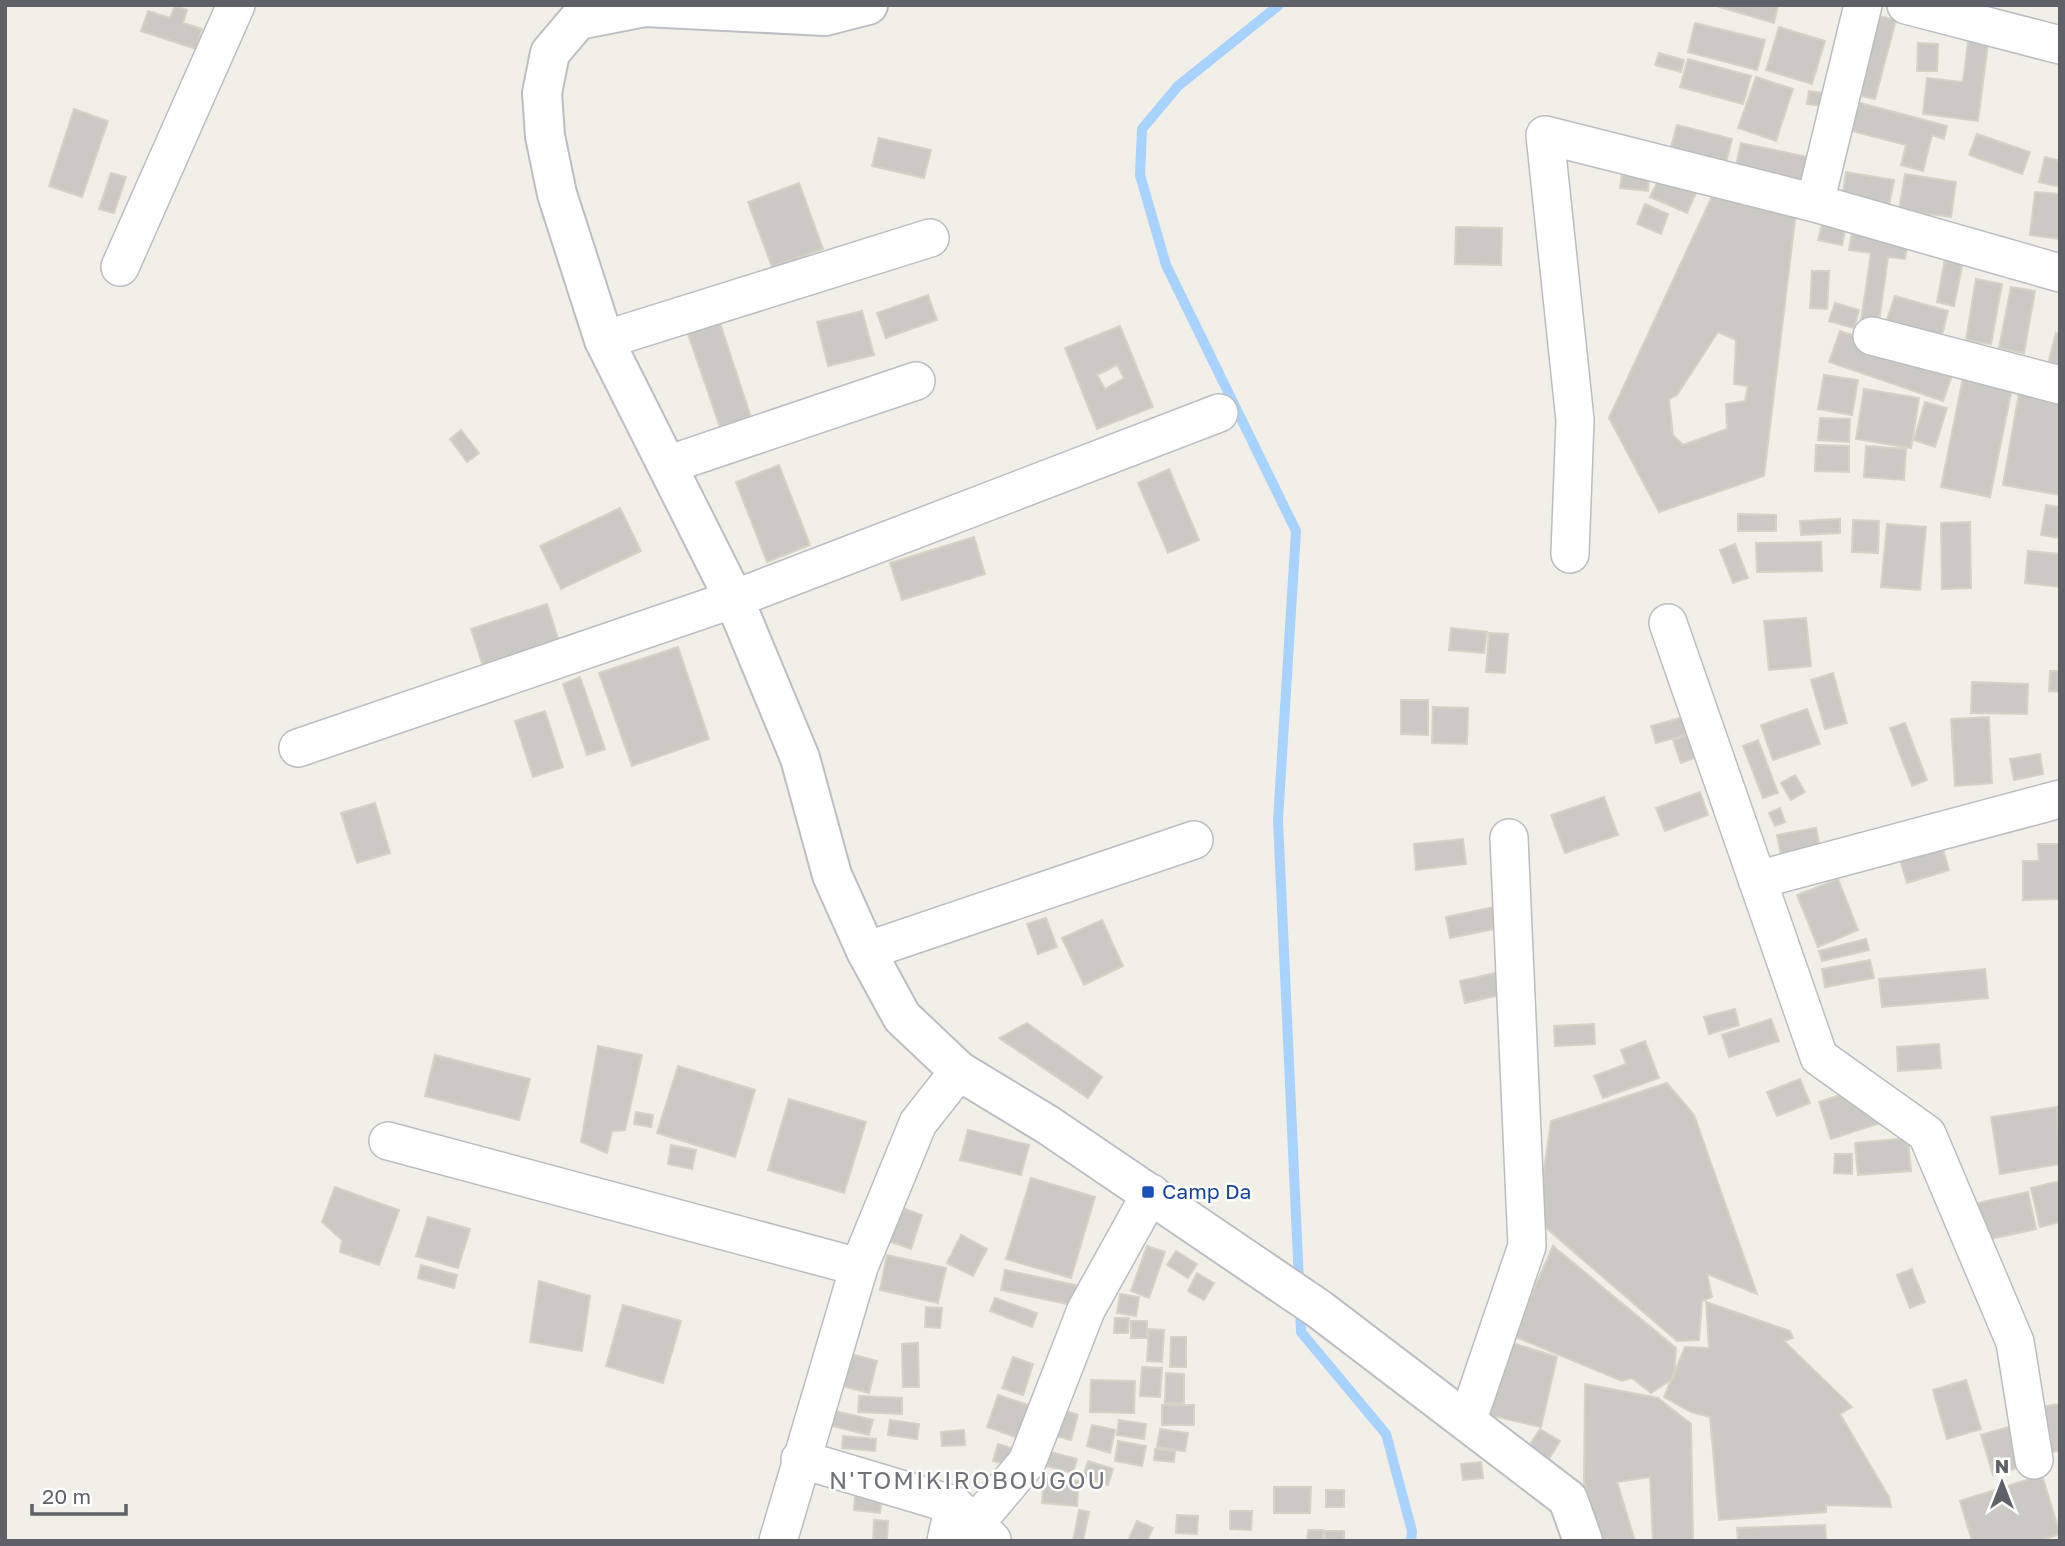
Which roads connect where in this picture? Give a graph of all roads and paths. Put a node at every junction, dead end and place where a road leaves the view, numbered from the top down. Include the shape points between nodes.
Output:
1 (236, 5) edge
2 (868, 5) edge
3 (1863, 5) edge
4 (1906, 5) edge
5 (2060, 45) edge
6 (1815, 203) junction
7 (930, 238) dead end
8 (120, 267) dead end
9 (2060, 273) edge
10 (1872, 336) dead end
11 (604, 340) junction
12 (916, 381) dead end
13 (2060, 385) edge
14 (1219, 413) dead end
15 (667, 465) junction
16 (1570, 554) dead end
17 (734, 599) junction
18 (1668, 623) dead end
19 (298, 748) dead end
20 (2060, 799) edge
21 (1510, 838) dead end
22 (1194, 839) dead end
23 (1757, 880) junction
24 (866, 951) junction
25 (959, 1071) junction
26 (388, 1140) dead end
27 (1151, 1193) junction
28 (859, 1266) junction
29 (1466, 1422) junction
30 (800, 1460) junction
31 (2034, 1460) dead end
32 (967, 1528) edge
33 (778, 1541) edge
34 (1583, 1541) edge

1 - 8 street
2 - 11 street via 825,16 645,7 578,20 550,53 542,93 545,136 557,194
3 - 6 street
4 - 5 street
6 - 9 street
6 - 16 street via 1545,135 1575,421
7 - 11 street
10 - 13 street
11 - 15 street
12 - 15 street
14 - 17 street
15 - 17 street
17 - 19 street
17 - 24 street via 800,758 832,875
18 - 23 street
20 - 23 street
21 - 29 street via 1527,1246
22 - 24 street
23 - 31 street via 1818,1057 1927,1134 2015,1342
24 - 25 street via 902,1017
25 - 27 street
25 - 28 street via 918,1123
26 - 28 street
27 - 29 street via 1319,1309
27 - 32 street via 1086,1310 1027,1462
28 - 30 street
29 - 34 street via 1569,1499
30 - 32 street
30 - 33 street

